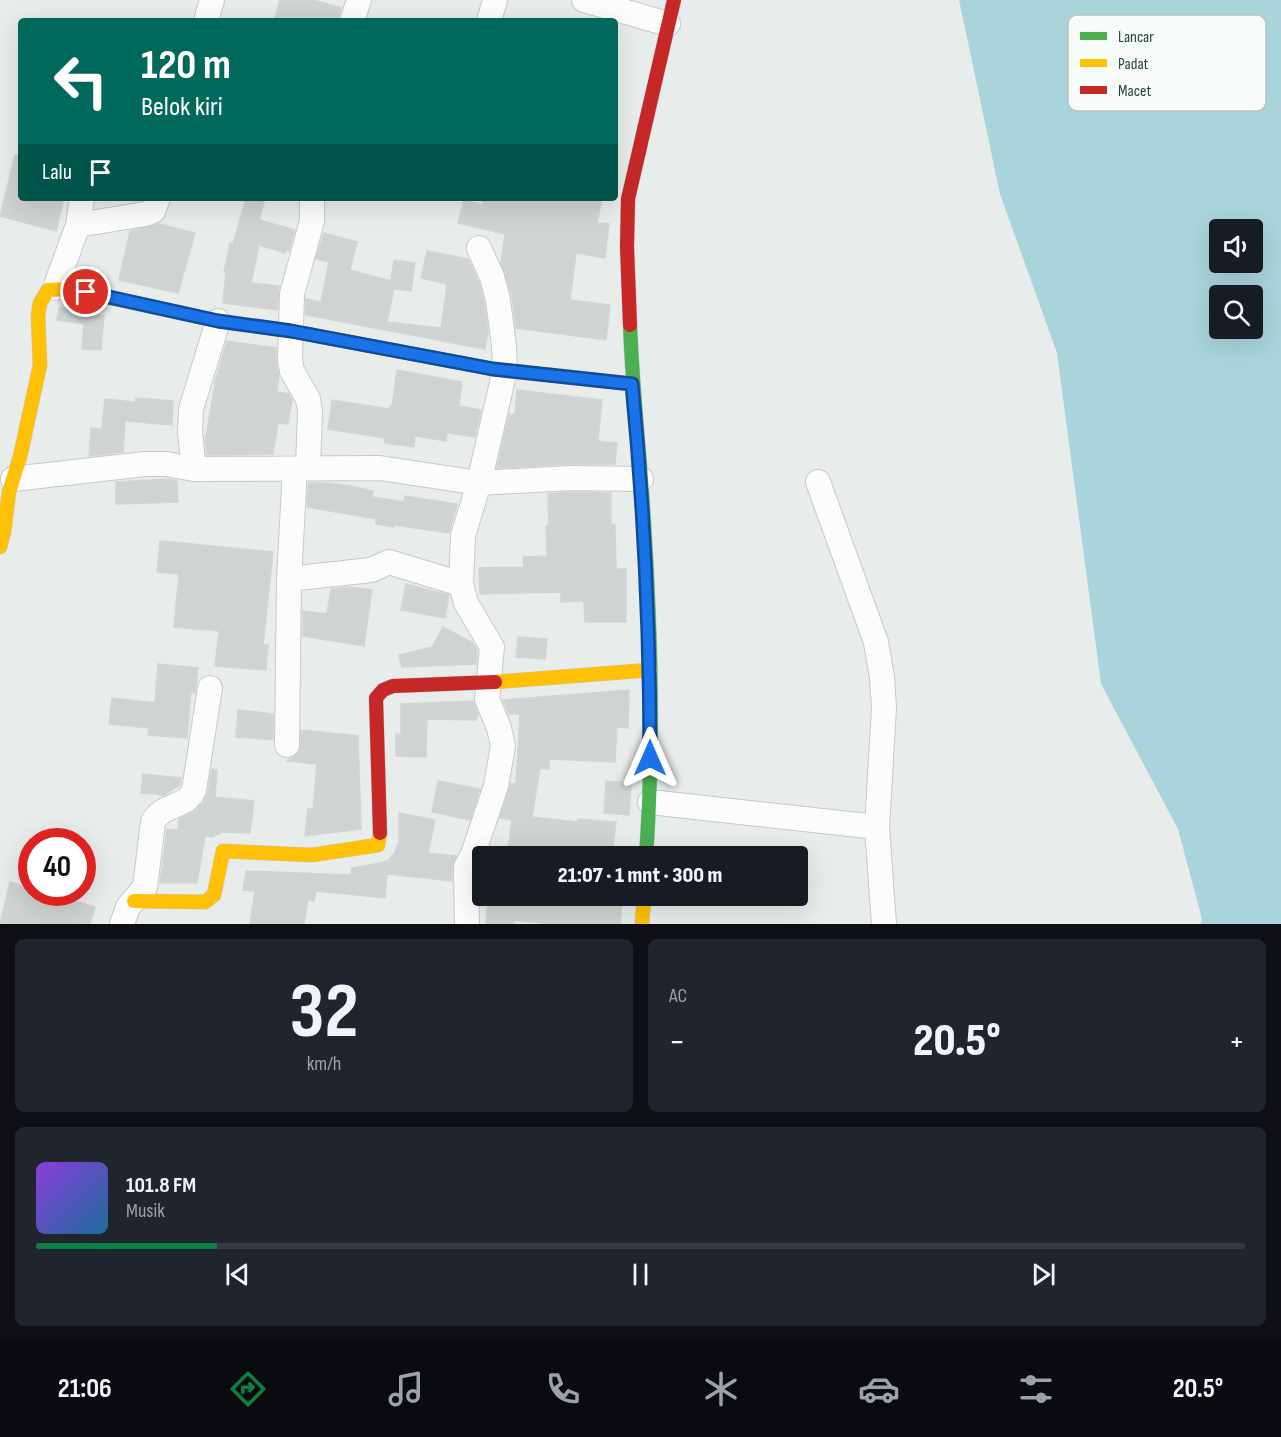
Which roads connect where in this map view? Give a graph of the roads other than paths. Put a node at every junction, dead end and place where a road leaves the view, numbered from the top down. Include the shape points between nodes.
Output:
1 (212, 0) edge
2 (359, 0) edge
3 (495, 0) edge
4 (584, 0) edge
5 (674, 0) edge
6 (207, 18) edge
7 (353, 18) edge
8 (490, 18) edge
9 (668, 24) junction
10 (82, 201) edge
11 (157, 201) edge
12 (312, 201) edge
13 (78, 225) junction
14 (479, 248) dead end
15 (54, 288) junction
16 (218, 321) junction
17 (291, 331) junction
18 (505, 370) junction
19 (632, 384) junction
20 (194, 469) junction
21 (302, 469) junction
22 (13, 479) junction
23 (641, 479) junction
24 (818, 482) dead end
25 (479, 483) junction
26 (0, 547) edge
27 (289, 579) junction
28 (460, 584) junction
29 (650, 670) junction
30 (489, 682) junction
31 (210, 688) dead end
32 (287, 745) dead end
33 (650, 802) junction
34 (877, 827) junction
35 (647, 846) edge
36 (134, 901) junction
37 (643, 906) edge
38 (122, 924) edge
39 (467, 924) edge
40 (642, 924) edge
41 (884, 924) edge

1 - 6 street
2 - 7 street
3 - 8 street
4 - 9 street
5 - 9 street
9 - 19 street via 628,199
10 - 13 street
11 - 13 street via 153,211 145,214
12 - 17 street via 312,221 292,294
13 - 15 street
14 - 18 street via 498,300
15 - 16 street
15 - 22 street via 48,290 40,303 40,364
16 - 17 street
16 - 20 street via 191,409
17 - 18 street
17 - 21 street via 292,371 308,399 310,411
18 - 19 street
18 - 25 street
19 - 23 street
20 - 21 street
20 - 22 street via 145,464
21 - 25 street via 380,468
21 - 27 street
22 - 26 street
23 - 25 street
23 - 29 street
24 - 34 street via 876,642 882,677 884,708
25 - 28 street via 463,536
27 - 28 street via 371,570 389,562
27 - 32 street
28 - 30 street via 466,603 492,647
29 - 30 street
29 - 33 street
30 - 36 street via 393,686 376,698 378,845 312,855 223,851 214,895 205,902
30 - 39 street via 487,699 503,746 496,786 466,867
31 - 36 street via 194,790 189,798 156,815 145,887
33 - 34 street
33 - 35 street
34 - 41 street
36 - 38 street
37 - 40 street

